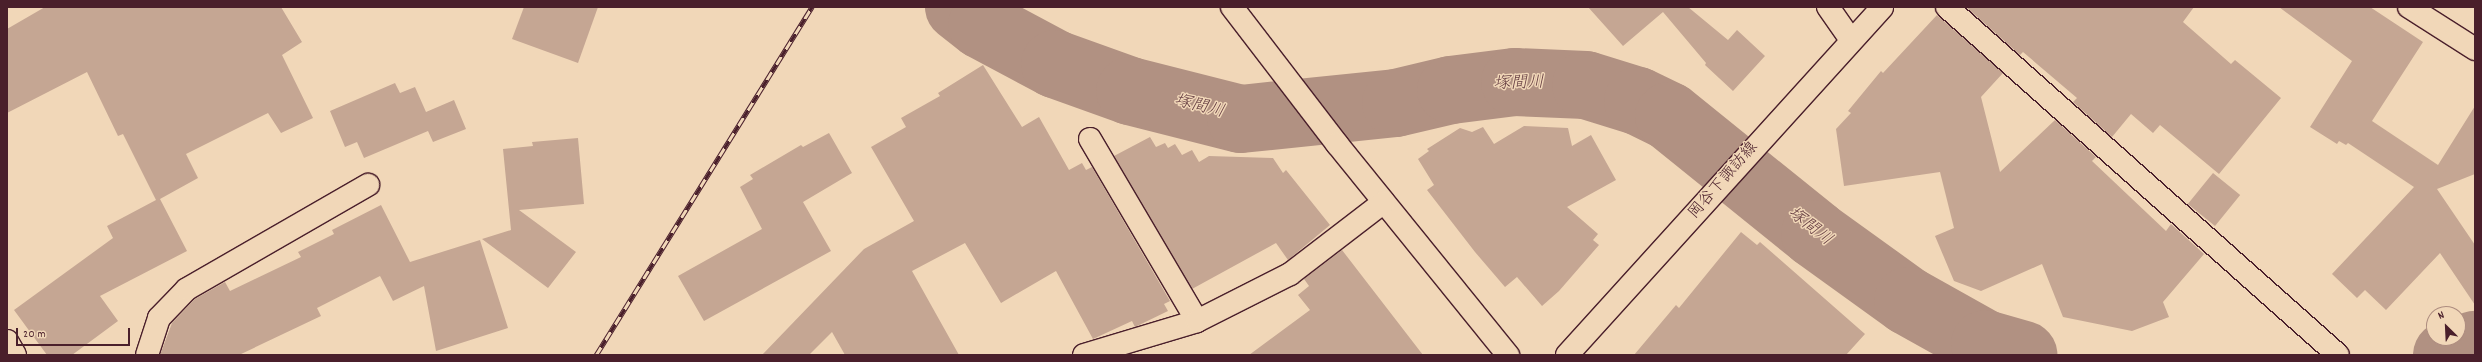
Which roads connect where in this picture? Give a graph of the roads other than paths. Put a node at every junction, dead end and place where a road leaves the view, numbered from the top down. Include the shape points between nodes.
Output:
1 (1232, 7) edge
2 (1828, 7) edge
3 (1882, 7) edge
4 (1947, 7) edge
5 (2409, 7) edge
6 (1851, 40) junction
7 (2475, 49) edge
8 (1090, 138) dead end
9 (368, 185) dead end
10 (1384, 202) junction
11 (1197, 321) junction
12 (7, 341) edge
13 (15, 355) edge
14 (147, 355) edge
15 (1084, 355) edge
16 (1508, 355) edge
17 (1567, 355) edge
18 (2338, 355) edge

1 - 10 street
2 - 6 street
3 - 6 street, 岡谷下諏訪線
4 - 18 street via 2321,337
5 - 7 street
6 - 17 street, 岡谷下諏訪線
8 - 11 street
9 - 14 street via 187,289 159,318
10 - 11 street via 1290,274
10 - 16 street
11 - 15 street
12 - 13 street

